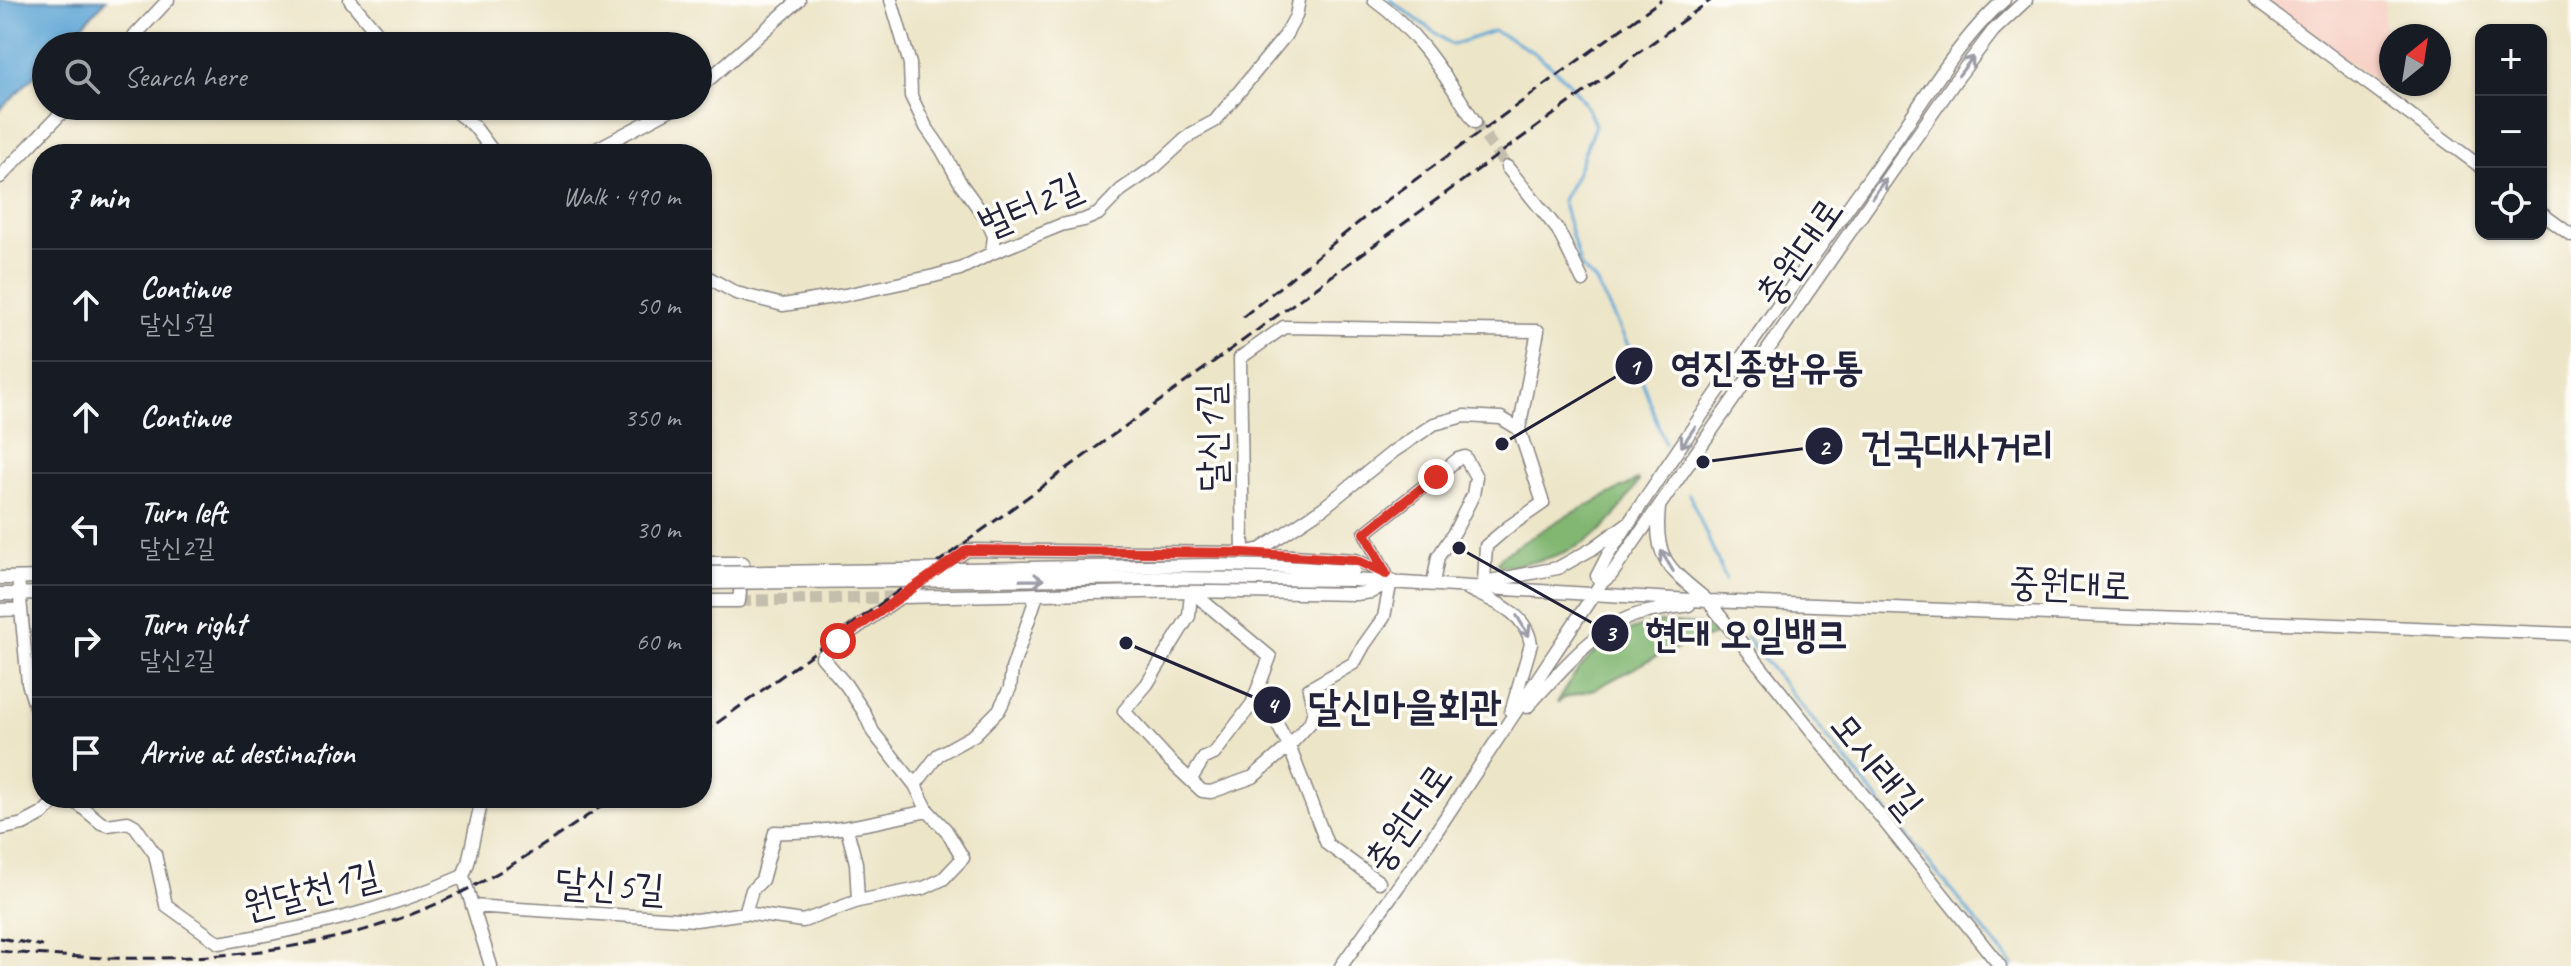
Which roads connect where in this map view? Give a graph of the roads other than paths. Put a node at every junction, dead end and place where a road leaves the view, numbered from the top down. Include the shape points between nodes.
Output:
1 (168, 0) edge
2 (350, 0) edge
3 (799, 0) edge
4 (891, 0) edge
5 (1299, 0) edge
6 (1374, 0) edge
7 (2004, 0) edge
8 (2026, 0) edge
9 (2255, 0) edge
10 (138, 32) edge
11 (376, 32) edge
12 (712, 77) edge
13 (55, 120) edge
14 (466, 120) edge
15 (651, 120) edge
16 (1475, 122) tunnel mouth
17 (488, 144) edge
18 (606, 144) edge
19 (2475, 163) edge
20 (1507, 167) tunnel mouth
21 (0, 177) edge
22 (2547, 217) edge
23 (2571, 235) edge
24 (992, 253) junction
25 (712, 280) edge
26 (1583, 281) dead end
27 (1519, 429) junction
28 (1659, 505) junction
29 (1631, 521) junction
30 (1243, 553) junction
31 (712, 563) edge
32 (712, 573) edge
33 (1353, 576) junction
34 (32, 577) edge
35 (1388, 577) junction
36 (0, 578) edge
37 (18, 578) junction
38 (1434, 578) junction
39 (1484, 582) junction
40 (712, 583) edge
41 (1601, 583) junction
42 (1459, 585) junction
43 (1191, 591) junction
44 (1566, 591) junction
45 (32, 593) edge
46 (0, 594) edge
47 (20, 594) junction
48 (1037, 595) junction
49 (1593, 595) junction
50 (901, 597) junction
51 (712, 601) edge
52 (1708, 601) junction
53 (21, 609) junction
54 (0, 610) edge
55 (2571, 634) edge
56 (32, 696) edge
57 (1252, 704) junction
58 (1507, 728) junction
59 (1289, 746) junction
60 (1191, 779) junction
61 (915, 785) junction
62 (48, 808) edge
63 (83, 808) edge
64 (480, 808) edge
65 (928, 811) junction
66 (0, 829) edge
67 (847, 829) junction
68 (463, 876) junction
69 (1379, 882) dead end
70 (858, 901) junction
71 (472, 906) junction
72 (745, 913) junction
73 (491, 966) edge
74 (1341, 966) edge
75 (2000, 966) edge

1 - 10 street
2 - 11 street
3 - 12 street
4 - 24 street via 910,64 911,96 987,220 994,236
5 - 24 street, 벌터2길 via 1285,36 1215,121 1191,134 1098,214
6 - 16 street via 1421,42
7 -> 29 street, 충원대로 via 1943,72
28 -> 8 street, 충원대로 via 1955,81 1993,31
9 - 19 street
13 - 21 street
14 - 17 street
15 - 18 street
20 - 26 street via 1558,230
22 - 23 street
24 - 25 street, 벌터2길 via 934,276 783,305 736,293
27 - 30 street via 1501,418 1481,416 1434,424 1323,508 1261,549
27 - 30 street, 달신1길 via 1538,331 1284,327 1240,358
27 - 39 street, 달신1길 via 1543,503 1486,546
28 - 41 street, 충원대로
52 -> 28 street, 모시래길 via 1664,560
29 - 39 street via 1558,568
29 - 41 street, 충원대로 via 1597,576
30 - 35 street via 1356,560
30 - 50 street via 967,550
31 - 51 street via 743,563 739,601
32 - 33 street, bridge via 1182,565 1269,566
33 - 35 street, 중원대로
40 -> 33 street, bridge
34 - 37 street
35 - 38 street, 중원대로
35 - 38 street via 1365,533 1465,457 1476,477 1473,495 1438,557
35 - 42 street, 중원대로
35 - 43 street via 1371,592 1356,594
35 - 59 street via 1384,617 1354,663 1309,689 1314,711 1310,723
36 - 37 street
37 - 47 street
38 - 39 street, 중원대로
39 - 44 street, 중원대로 via 1559,586
41 - 49 street, 충원대로
42 - 44 street, 중원대로
42 -> 58 street via 1511,611 1529,633 1531,644
43 - 48 street
43 - 57 street via 1270,657
43 - 60 street via 1189,616 1124,711
44 - 49 street, 중원대로
45 - 47 street
46 - 47 street
47 - 53 street
48 - 50 street
48 - 61 street via 999,710 974,735 938,755
49 - 52 street, 중원대로
49 - 58 street, 충원대로
50 - 61 street, 달신5길 via 822,657
52 - 55 street, 중원대로
52 - 58 street via 1632,616 1604,633
52 - 75 street, 모시래길
53 - 54 street
53 - 56 street
57 - 59 street via 1275,720
57 - 60 street
58 - 74 street, 충원대로
59 - 60 street via 1253,777 1211,792 1202,791
59 - 69 street via 1327,844
61 - 65 street, 달신5길
62 - 66 street via 23,824
63 - 68 street, 원달천1길 via 101,823 135,826 155,854 166,905 219,943 362,913
64 - 68 street
65 - 67 street
65 - 70 street, 달신5길 via 963,858 943,879 924,888
67 - 70 street
67 - 72 street via 775,832 762,880 752,890
68 - 71 street
70 - 72 street, 달신5길 via 803,921
71 - 72 street, 달신5길 via 696,920
71 - 73 street

